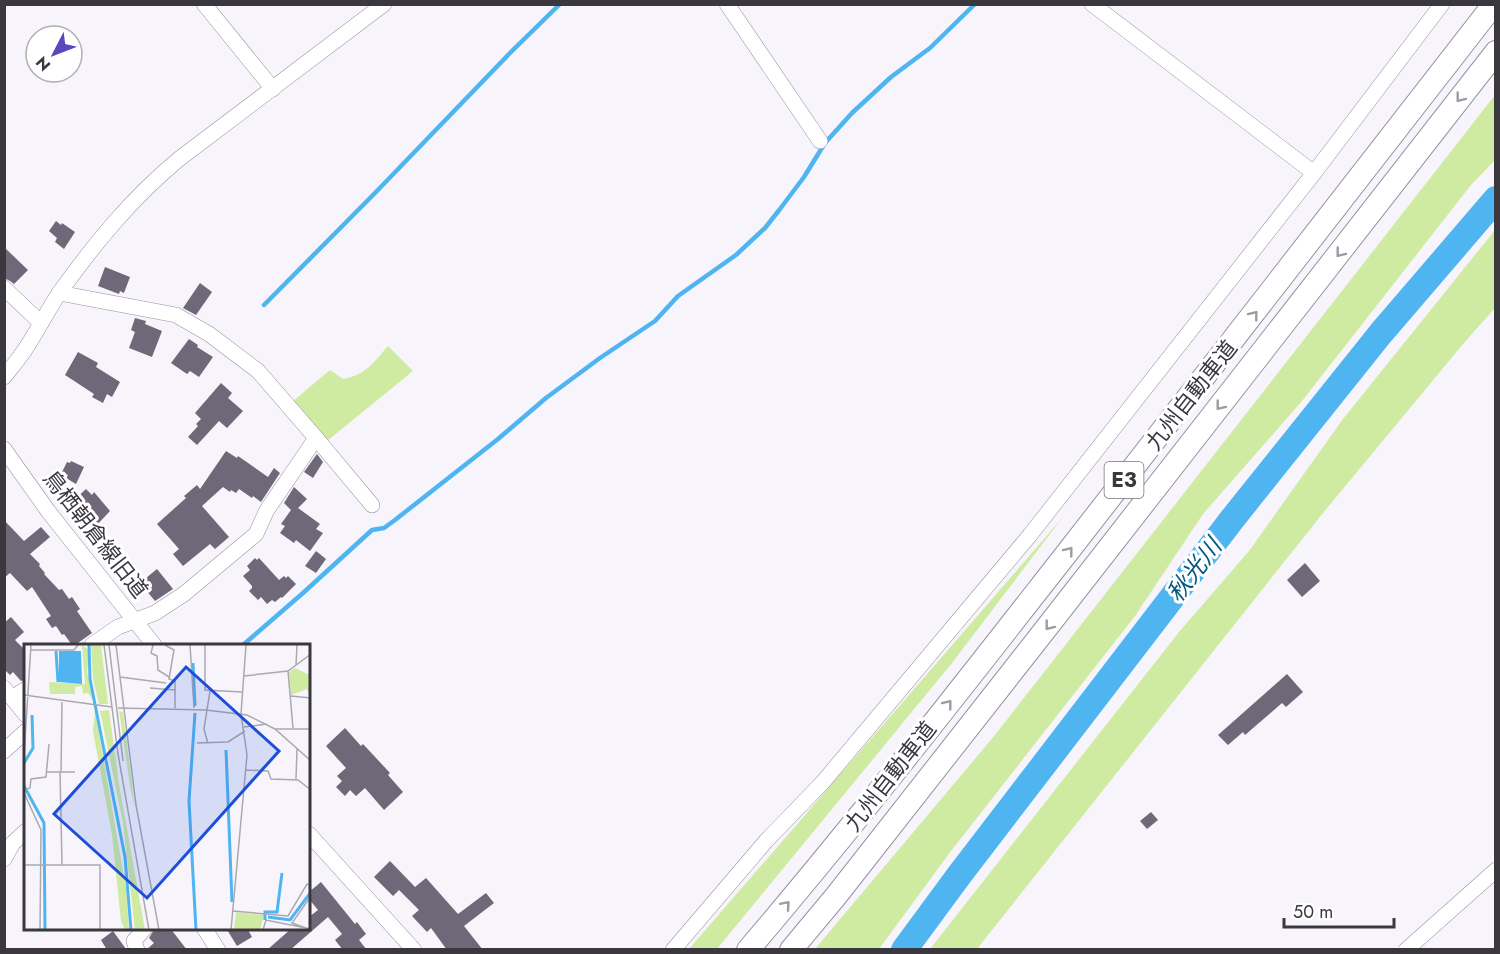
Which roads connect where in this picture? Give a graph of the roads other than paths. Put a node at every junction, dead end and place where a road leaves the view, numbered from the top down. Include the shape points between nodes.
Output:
1 (204, 4) edge
2 (384, 4) edge
3 (727, 4) edge
4 (1092, 4) edge
5 (1442, 4) edge
6 (1494, 4) edge
7 (1496, 52) edge
8 (273, 89) junction
9 (819, 141) dead end
10 (1314, 173) junction
11 (4, 288) edge
12 (59, 293) junction
13 (41, 323) junction
14 (4, 377) edge
15 (316, 438) junction
16 (4, 449) edge
17 (372, 505) dead end
18 (135, 621) junction
19 (93, 644) edge
20 (153, 644) edge
21 (14, 692) edge
22 (24, 711) edge
23 (24, 733) edge
24 (4, 751) edge
25 (24, 833) edge
26 (310, 835) edge
27 (4, 859) edge
28 (1496, 870) edge
29 (143, 930) edge
30 (205, 930) edge
31 (137, 950) edge
32 (218, 950) edge
33 (414, 950) edge
34 (673, 950) edge
35 (748, 950) edge
36 (791, 950) edge
37 (1406, 950) edge

1 - 8 street
2 - 8 street
3 - 9 street
4 - 10 street
5 - 10 street
35 -> 6 highway, 九州自動車道 / E3 via 1038,590
7 -> 36 highway, 九州自動車道 / E3
8 - 12 street via 153,181 117,218
10 - 34 street via 1030,535 824,782 765,841
11 - 13 street
12 - 13 street
12 - 15 street via 176,315 258,371
13 - 14 street
15 - 17 street
15 - 18 street via 267,510 256,534 184,594
16 - 18 street, 鳥栖朝倉線旧道
18 - 19 street
18 - 20 street, 鳥栖朝倉線旧道
21 - 22 street
23 - 24 street
25 - 27 street
26 - 33 street
28 - 37 street
29 - 31 street via 134,941
30 - 32 street

